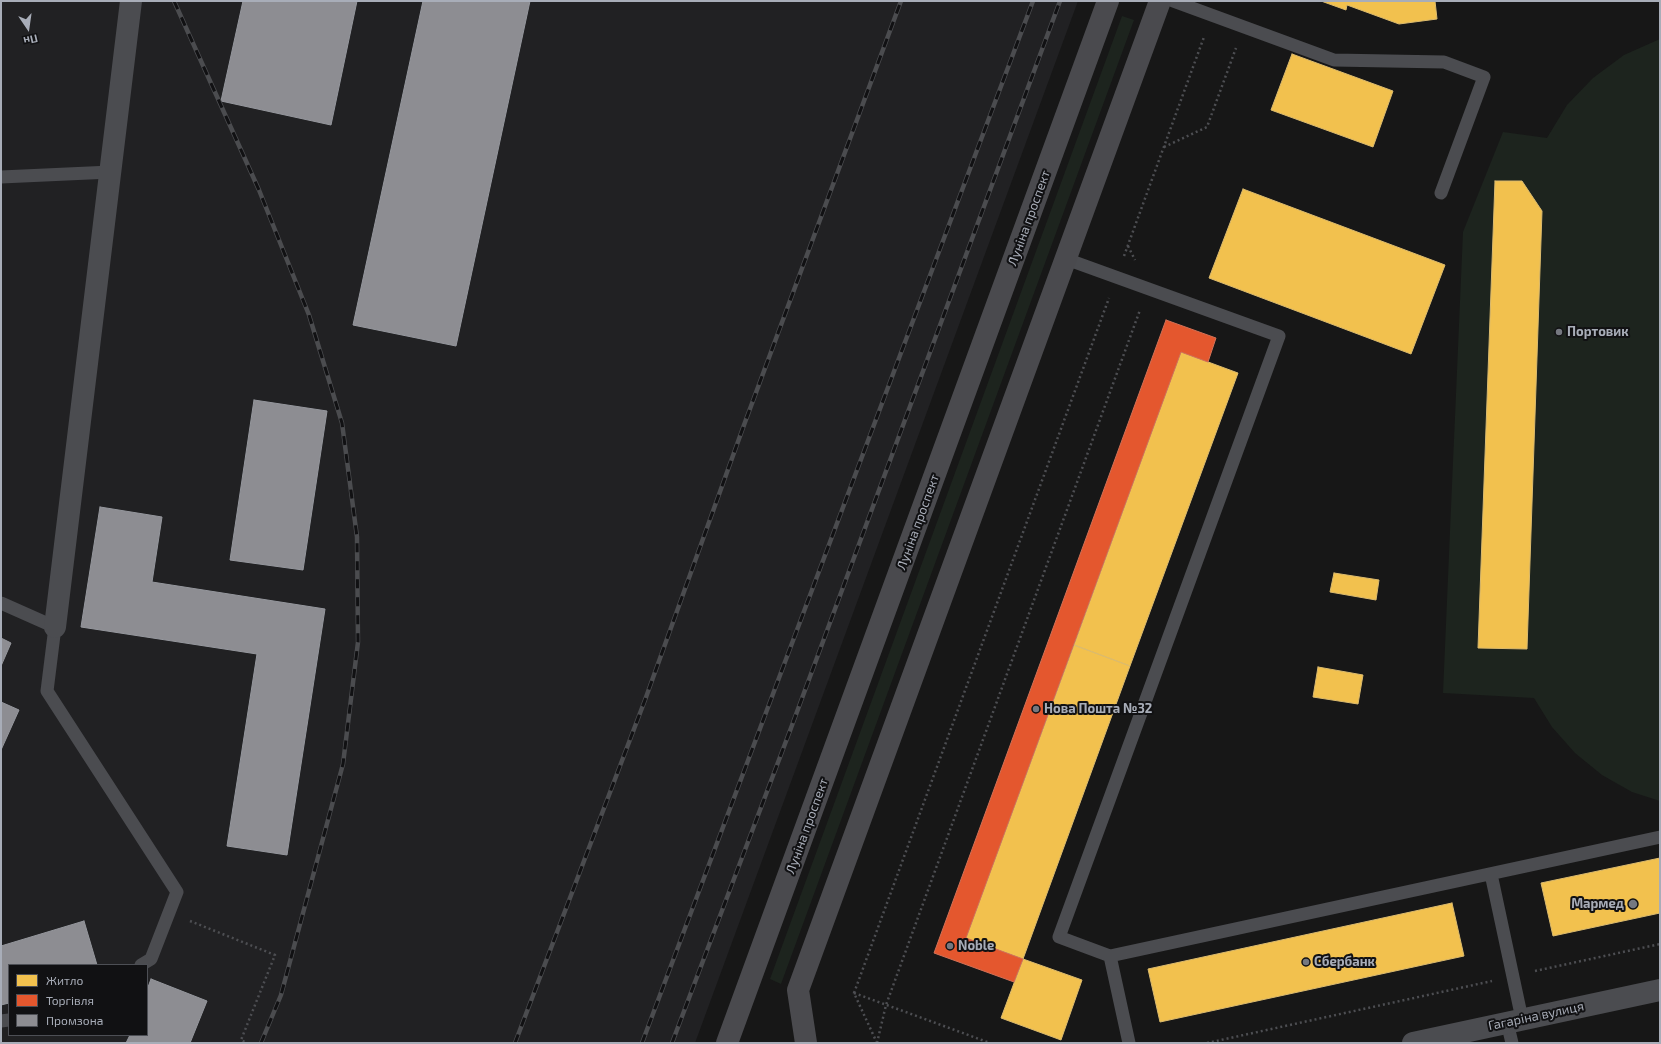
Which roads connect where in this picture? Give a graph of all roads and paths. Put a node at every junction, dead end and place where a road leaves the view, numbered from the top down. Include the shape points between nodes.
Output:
1 (132, 1) edge
2 (1108, 1) edge
3 (1160, 1) edge
4 (1172, 1) edge
5 (1212, 16) junction
6 (1244, 27) junction
7 (1164, 147) junction
8 (111, 172) junction
9 (1, 177) edge
10 (1441, 193) dead end
11 (1066, 259) junction
12 (1117, 277) junction
13 (1148, 288) junction
14 (1, 603) edge
15 (55, 627) junction
16 (1660, 837) edge
17 (1491, 874) junction
18 (169, 912) junction
19 (1660, 944) edge
20 (1110, 956) junction
21 (143, 964) edge
22 (1513, 976) junction
23 (1660, 990) edge
24 (854, 993) junction
25 (886, 1005) junction
26 (1515, 1021) junction
27 (247, 1043) edge
28 (727, 1043) edge
29 (806, 1043) edge
30 (877, 1043) edge
31 (990, 1043) edge
32 (1129, 1043) edge
33 (1207, 1043) edge
34 (1413, 1043) edge
35 (1512, 1043) edge

1 - 8 street
2 - 28 main road, Луніна проспект
3 - 11 main road
4 - 5 lane
5 - 6 lane
5 - 7 path
6 - 7 path via 1207,127
6 - 10 lane via 1334,60 1444,62 1484,77
7 - 12 path
8 - 9 lane
8 - 15 street
11 - 12 lane
11 - 29 main road via 798,990
12 - 13 lane
12 - 24 path
13 - 20 lane via 1279,336 1059,937
13 - 25 path
14 - 15 lane
15 - 18 lane via 47,691 177,892
16 - 17 lane
17 - 20 lane
17 - 22 lane
18 - 21 lane via 152,959
18 - 27 path via 275,955 241,1040
19 - 22 path
20 - 32 lane
22 - 26 lane
22 - 33 path
23 - 26 street, Гагаріна вулиця
24 - 25 path
24 - 30 path
25 - 30 path
25 - 31 path
26 - 34 street, Гагаріна вулиця
26 - 35 lane

